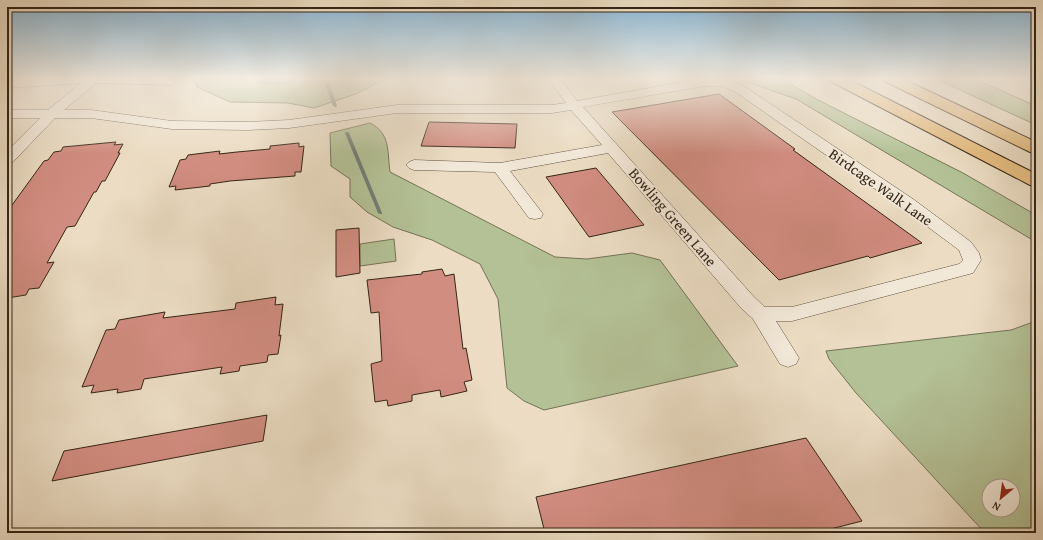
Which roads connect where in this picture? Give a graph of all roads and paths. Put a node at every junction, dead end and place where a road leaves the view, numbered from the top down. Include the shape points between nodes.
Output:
1 (64, 103) edge
2 (584, 103) edge
3 (760, 103) edge
4 (884, 103) edge
5 (943, 103) edge
6 (574, 105) junction
7 (52, 113) junction
8 (7, 114) edge
9 (612, 148) junction
10 (1036, 148) edge
11 (7, 160) edge
12 (414, 164) dead end
13 (500, 168) junction
14 (1036, 181) edge
15 (535, 214) dead end
16 (760, 314) junction
17 (788, 358) dead end

1 - 7 street
2 - 6 street, Birdcage Walk Lane
3 - 16 street, Birdcage Walk Lane via 965,246 972,260 966,269 792,314
4 - 14 highway
5 - 10 highway
6 - 7 street via 503,110 397,109 289,124 248,126 172,125 91,114
6 - 9 street, Bowling Green Lane
7 - 8 street
7 - 11 street
9 - 13 street
9 - 16 street, Bowling Green Lane via 742,297
12 - 13 street
13 - 15 street
16 - 17 street, Bowling Green Lane

